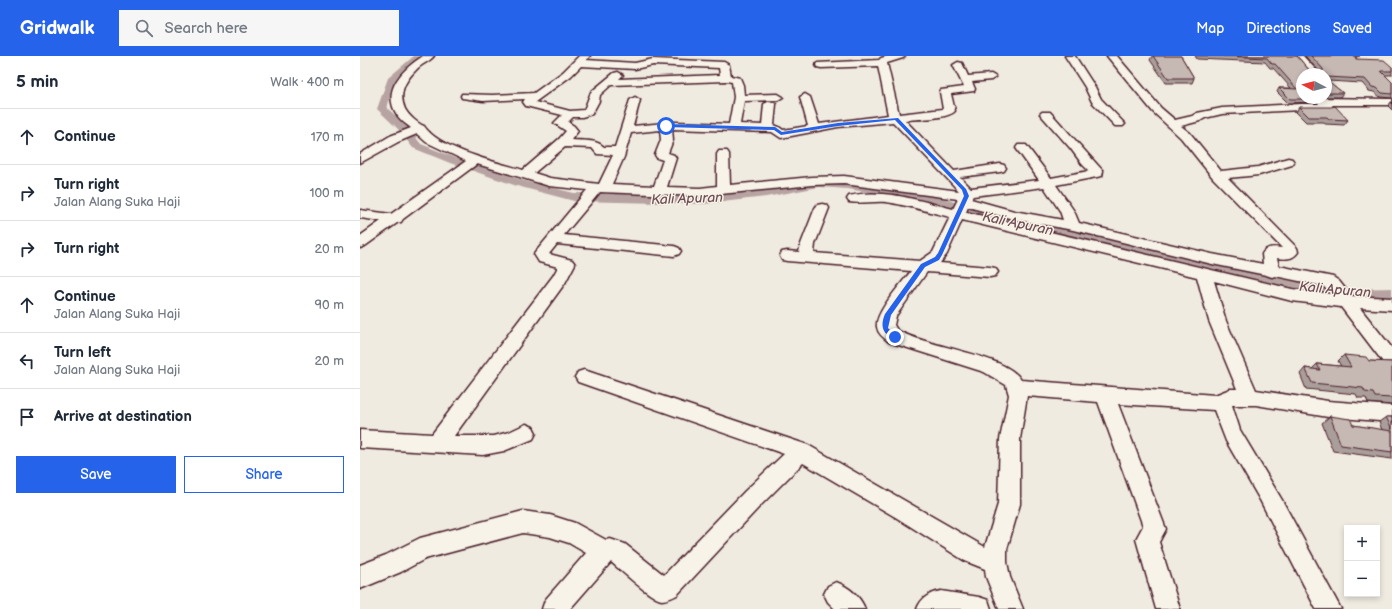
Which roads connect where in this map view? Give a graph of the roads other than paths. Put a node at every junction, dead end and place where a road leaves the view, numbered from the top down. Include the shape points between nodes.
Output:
1 (429, 56) edge
2 (598, 56) edge
3 (900, 56) edge
4 (1070, 56) edge
5 (1112, 56) edge
6 (1298, 56) edge
7 (726, 60) edge
8 (585, 61) edge
9 (882, 63) junction
10 (821, 65) dead end
11 (958, 65) dead end
12 (624, 66) junction
13 (1309, 68) edge
14 (991, 77) dead end
15 (726, 78) junction
16 (965, 79) junction
17 (609, 82) junction
18 (466, 96) dead end
19 (536, 96) junction
20 (805, 97) dead end
21 (739, 98) junction
22 (635, 100) dead end
23 (1332, 100) edge
24 (1392, 102) edge
25 (1326, 104) edge
26 (570, 114) junction
27 (1046, 114) dead end
28 (896, 119) junction
29 (1119, 124) dead end
30 (1172, 124) junction
31 (666, 126) junction
32 (734, 128) junction
33 (768, 128) junction
34 (815, 128) junction
35 (417, 129) junction
36 (627, 130) junction
37 (561, 143) junction
38 (1022, 148) dead end
39 (620, 151) junction
40 (723, 154) dead end
41 (360, 159) edge
42 (472, 161) junction
43 (1288, 162) dead end
44 (1000, 168) dead end
45 (525, 175) junction
46 (950, 175) junction
47 (1218, 175) junction
48 (1048, 182) junction
49 (598, 188) junction
50 (724, 190) junction
51 (659, 191) junction
52 (854, 199) dead end
53 (963, 204) junction
54 (822, 208) dead end
55 (360, 214) edge
56 (396, 219) junction
57 (1073, 226) junction
58 (553, 239) junction
59 (360, 243) edge
60 (674, 251) dead end
61 (787, 256) dead end
62 (806, 256) junction
63 (923, 266) junction
64 (990, 272) dead end
65 (1272, 272) junction
66 (1204, 274) junction
67 (1345, 301) junction
68 (1392, 304) edge
69 (1392, 361) edge
70 (584, 377) dead end
71 (1016, 388) junction
72 (1105, 395) junction
73 (1250, 397) junction
74 (1222, 403) junction
75 (1392, 414) edge
76 (526, 433) dead end
77 (360, 440) edge
78 (437, 443) junction
79 (802, 451) junction
80 (605, 552) junction
81 (995, 562) junction
82 (360, 576) edge
83 (836, 594) dead end
84 (554, 609) edge
85 (853, 609) edge
86 (929, 609) edge
87 (979, 609) edge
88 (1011, 609) edge
89 (1168, 609) edge
90 (1329, 609) edge

1 - 35 street via 409,71 398,86 396,94 402,114
2 - 8 street
3 - 9 street via 884,60
4 - 29 street via 1096,100
5 - 30 street
6 - 13 street
7 - 12 street via 653,62
7 - 15 street
8 - 12 street
8 - 19 street
9 - 10 street
9 - 28 street
11 - 16 street
12 - 17 street
14 - 16 street
15 - 17 street
15 - 21 street via 737,81
16 - 28 street via 970,89 944,93 949,112
17 - 26 street via 594,96 588,112
18 - 19 street via 486,99
19 - 26 street via 528,103
20 - 34 street
21 - 32 street
21 - 33 street via 774,101
22 - 36 street
23 - 24 street
25 - 30 street via 1328,108 1222,111
26 - 37 street via 560,123 572,131
27 - 48 street via 1086,161 1097,170 1097,173 1093,174
28 - 34 street
28 - 46 street
30 - 47 street via 1186,136
31 - 32 street
31 - 36 street
31 - 51 street via 667,140 661,155 670,158
32 - 33 street
33 - 34 street via 777,129 781,134
35 - 41 street
35 - 42 street via 430,139
36 - 39 street
37 - 39 street via 588,144 595,145 601,151
37 - 45 street
38 - 48 street
39 - 49 street
40 - 50 street
42 - 45 street
42 - 56 street
43 - 47 street via 1259,171
44 - 46 street
45 - 49 street via 550,182
46 - 53 street via 965,190
47 - 65 street via 1290,248 1291,252 1288,254 1269,254
48 - 53 street
48 - 57 street
49 - 51 street
49 - 58 street
50 - 51 street
50 - 53 street via 844,180
52 - 53 street via 883,198
53 - 57 street
53 - 63 street via 940,254
53 - 66 street via 1046,235
54 - 62 street
55 - 56 street
56 - 59 street
57 - 65 street
58 - 60 street
58 - 78 street via 541,254 544,258 567,264 566,268
61 - 62 street
62 - 63 street
63 - 64 street
63 - 71 street via 888,314 885,321 886,330 895,337 990,367 1012,380
65 - 67 street via 1321,280 1333,285
66 - 67 street via 1292,296
66 - 73 street via 1224,339
67 - 68 street
67 - 69 street
70 - 79 street
71 - 72 street
71 - 81 street via 1018,395 1010,439 1008,504
72 - 74 street
72 - 89 street via 1155,528 1147,539
73 - 74 street via 1226,397
73 - 75 street via 1327,409
74 - 90 street via 1230,429
76 - 78 street via 495,446
77 - 78 street
79 - 80 street via 667,588 661,588 617,552
79 - 81 street via 973,553
80 - 82 street via 568,532 534,523 519,523 420,549 392,564
80 - 84 street
81 - 88 street
83 - 85 street
86 - 87 street via 941,603

